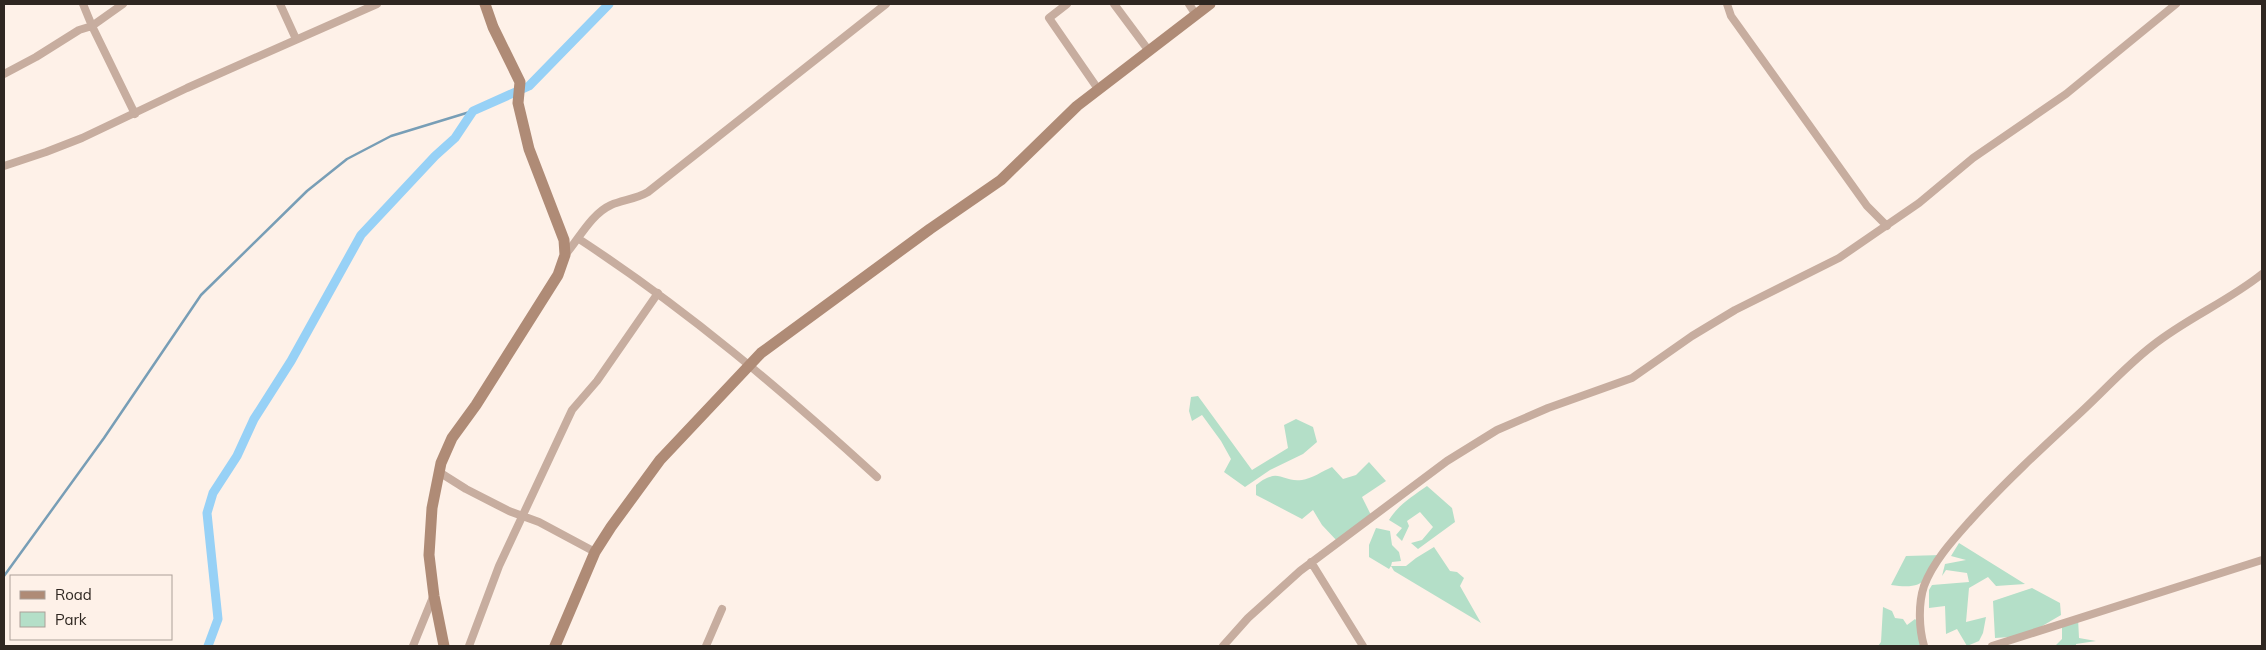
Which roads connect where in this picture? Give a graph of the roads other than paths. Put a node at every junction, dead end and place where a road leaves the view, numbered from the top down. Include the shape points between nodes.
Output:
1 (83, 4) edge
2 (123, 4) edge
3 (280, 4) edge
4 (377, 4) edge
5 (485, 4) edge
6 (886, 4) edge
7 (1067, 4) edge
8 (1114, 4) edge
9 (1189, 4) edge
10 (1210, 4) edge
11 (1727, 4) edge
12 (2176, 4) edge
13 (1196, 15) junction
14 (92, 26) junction
15 (296, 38) junction
16 (1149, 51) junction
17 (4, 74) edge
18 (1098, 90) junction
19 (135, 114) junction
20 (4, 166) edge
21 (1887, 226) junction
22 (579, 239) junction
23 (565, 255) junction
24 (2262, 274) edge
25 (658, 293) junction
26 (751, 365) junction
27 (439, 472) junction
28 (877, 477) dead end
29 (522, 516) junction
30 (595, 552) junction
31 (2262, 560) edge
32 (1311, 562) junction
33 (434, 596) junction
34 (722, 609) dead end
35 (413, 646) edge
36 (444, 646) edge
37 (469, 646) edge
38 (555, 646) edge
39 (706, 646) edge
40 (1223, 646) edge
41 (1362, 646) edge
42 (1924, 646) edge
43 (1992, 646) edge

1 - 14 street
2 - 14 street
3 - 15 street
4 - 15 street
5 - 23 main road via 520,82 518,103 529,149 564,240
6 - 22 street via 648,192 602,211
7 - 18 street via 1049,18
8 - 16 street
9 - 13 street
10 - 13 main road
11 - 21 street via 1731,16 1867,206
12 - 21 street via 2066,94 1973,158
13 - 16 main road
14 - 17 street via 79,30
14 - 19 street
15 - 19 street
16 - 18 main road
18 - 26 main road via 1071,111 1001,180 761,354
19 - 20 street
21 - 32 street via 1839,258 1735,310 1632,378 1497,430 1447,461
22 - 23 street
22 - 25 street
23 - 27 main road via 558,274 532,318 452,438
24 - 42 street via 2221,304 2205,310 2151,346 1996,492 1955,538 1930,574 1920,606
25 - 26 street
25 - 29 street via 597,381 572,410
26 - 28 street
26 - 30 main road via 660,460
27 - 29 street via 466,490
27 - 33 main road via 432,508 429,555
29 - 30 street
29 - 37 street
30 - 38 main road
31 - 43 street
32 - 40 street
32 - 41 street
33 - 35 street
33 - 36 main road
34 - 39 street

